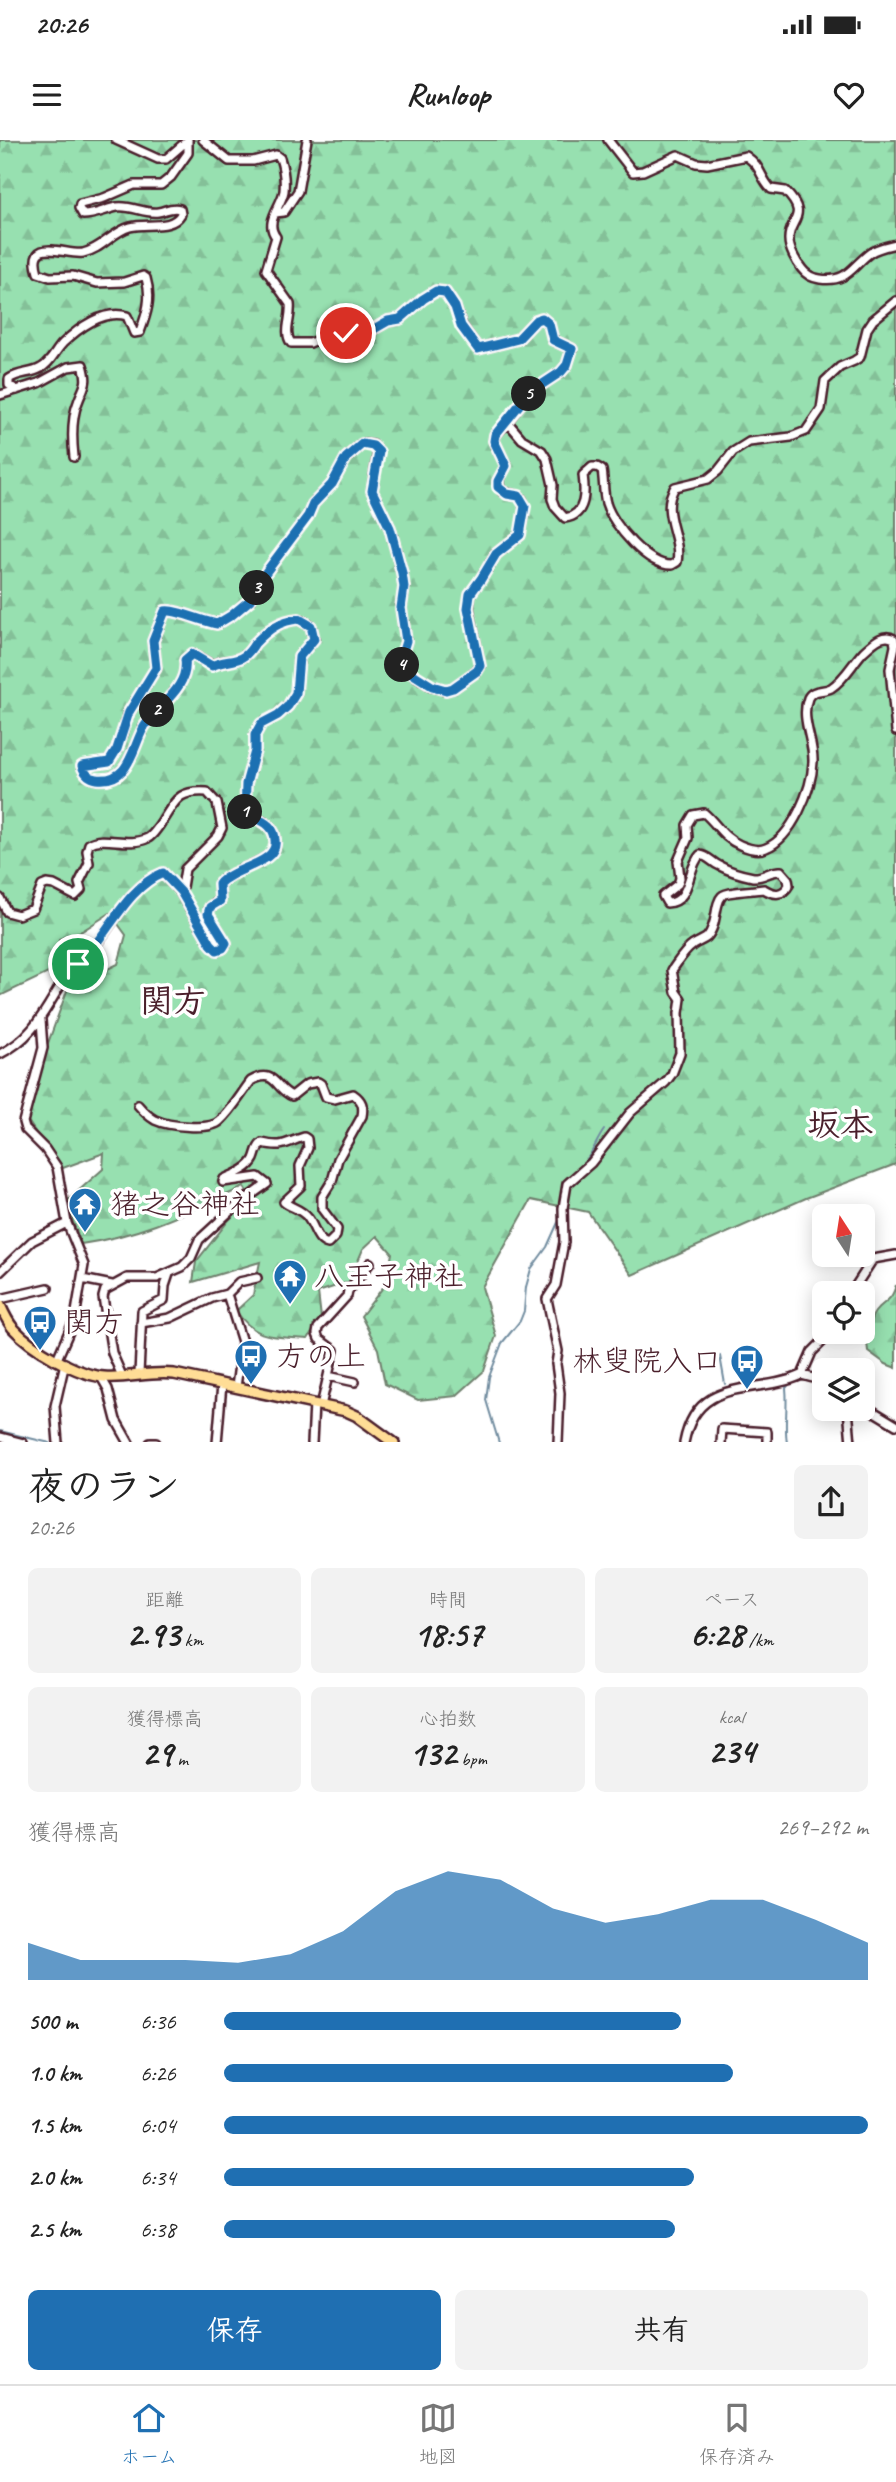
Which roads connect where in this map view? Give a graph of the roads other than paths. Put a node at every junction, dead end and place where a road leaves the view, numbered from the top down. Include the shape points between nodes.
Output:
1 (116, 140) edge
2 (188, 140) edge
3 (202, 140) edge
4 (307, 140) edge
5 (608, 140) edge
6 (275, 213) junction
7 (896, 244) edge
8 (896, 301) edge
9 (17, 390) junction
10 (0, 395) edge
11 (504, 426) junction
12 (74, 457) dead end
13 (896, 731) edge
14 (181, 892) junction
15 (0, 898) edge
16 (41, 1019) junction
17 (0, 1054) edge
18 (138, 1105) dead end
19 (67, 1223) junction
20 (896, 1255) edge
21 (370, 1263) dead end
22 (0, 1272) edge
23 (170, 1273) junction
24 (257, 1278) dead end
25 (82, 1279) junction
26 (858, 1281) edge
27 (112, 1285) junction
28 (48, 1288) dead end
29 (227, 1294) junction
30 (0, 1299) edge
31 (0, 1305) edge
32 (141, 1323) junction
33 (3, 1324) edge
34 (820, 1344) edge
35 (61, 1361) junction
36 (139, 1374) junction
37 (802, 1375) junction
38 (122, 1376) junction
39 (328, 1376) junction
40 (101, 1377) junction
41 (812, 1378) edge
42 (355, 1382) dead end
43 (222, 1384) junction
44 (236, 1387) junction
45 (318, 1405) junction
46 (875, 1412) edge
47 (850, 1421) edge
48 (896, 1425) edge
49 (0, 1437) edge
50 (19, 1442) edge
51 (58, 1442) edge
52 (128, 1442) edge
53 (217, 1442) edge
54 (312, 1442) edge
55 (393, 1442) edge
56 (558, 1442) edge
57 (684, 1442) edge
58 (721, 1442) edge
59 (767, 1442) edge
60 (851, 1442) edge

1 - 2 street via 166,159
2 - 9 street via 188,153 161,185 134,185 79,208 83,215 117,207 159,212 174,207 180,209 178,219 159,226 132,226 80,254 51,249 38,255 38,273 50,277 74,276 97,283 146,278 148,312 140,332 134,333 127,316 101,315 63,343 40,369 9,379 9,385
3 - 6 street via 229,161 280,158 284,189
4 - 6 street via 298,191 284,212
5 - 7 street via 633,172 678,155 707,164 746,156 758,164 765,183 785,191 796,204 798,217 789,239 803,272 813,278 838,279 870,253
6 - 11 street via 271,224 276,237 266,270 290,304 287,328 291,343 374,329 400,319 436,291 450,298 461,326 478,349 518,339 536,320 542,318 549,324 553,340 572,349 567,365 529,393
8 - 11 street via 867,329 860,356 825,381 821,409 806,430 791,437 749,442 708,479 675,487 669,504 678,555 672,565 646,554 625,534 609,511 602,470 597,467 583,475 582,508 565,518 552,499 547,458 511,426
9 - 10 street
9 - 12 street via 83,365 86,386 72,428
11 - 14 street via 494,441 506,466 498,487 523,501 520,535 496,554 470,594 468,608 480,666 453,688 440,690 402,667 406,641 402,573 390,528 372,491 379,452 367,443 346,458 250,600 217,624 171,610 162,615 153,641 156,668 129,712 109,762 82,766 90,778 110,778 127,767 143,728 179,685 185,660 192,654 212,666 236,660 273,627 291,619 306,621 314,639 299,657 296,693 255,735 245,813 272,828 276,843 274,852 263,861 238,870 219,884 220,901 208,914 226,943 223,948 217,950 211,944
13 - 56 street via 890,669 895,646 889,635 863,653 839,682 808,697 805,718 813,763 802,810 780,836 757,850 731,841 704,813 693,815 687,825 688,838 678,861 680,878 663,896 667,903 678,901 686,890 700,855 752,877 780,871 789,885 780,894 764,889 719,898 716,920 707,937 691,946 672,970 681,999 680,1053 672,1074 567,1184 564,1242 556,1284 547,1303 558,1350
14 - 15 street via 186,869 222,828 217,803 208,792 188,791 180,796 151,837 126,844 102,840 89,844 89,863 75,897 47,884 33,909 18,915 6,912
14 - 16 street via 163,873 155,876 130,899 65,978
16 - 17 street via 21,1041
16 - 19 street via 43,1048 23,1122 57,1167
18 - 23 street via 161,1122 211,1126 251,1081 268,1077 288,1095 315,1081 326,1097 353,1094 363,1105 362,1116 322,1197 322,1209 337,1229 333,1240 328,1244 320,1240 303,1212 284,1202 301,1186 300,1166 307,1139 275,1147 262,1143 253,1161 223,1182 258,1177 267,1184 237,1205 199,1240 191,1258
19 - 22 street via 32,1241
19 - 25 street via 83,1265
20 - 26 street via 875,1257
21 - 39 street via 318,1328 319,1339 334,1350
23 - 27 street
23 - 32 street via 164,1300 142,1311
24 - 29 street via 239,1282
25 - 27 street
25 - 35 street
27 - 38 street via 103,1297 112,1353
28 - 30 street
29 - 32 street via 170,1318
29 - 44 street via 242,1342
31 - 33 main road
32 - 36 street
33 - 35 main road
34 - 37 street
35 - 40 main road
35 - 51 street via 55,1406
36 - 38 main road
36 - 43 main road via 174,1374
37 - 41 street
37 - 57 street via 709,1400 692,1418
38 - 40 main road
39 - 42 street
39 - 45 street
40 - 52 street
43 - 44 main road
43 - 53 street
44 - 45 main road
45 - 54 street
45 - 55 main road via 357,1416
46 - 48 street
47 - 60 street
49 - 50 street
58 - 59 street via 722,1429 767,1432

